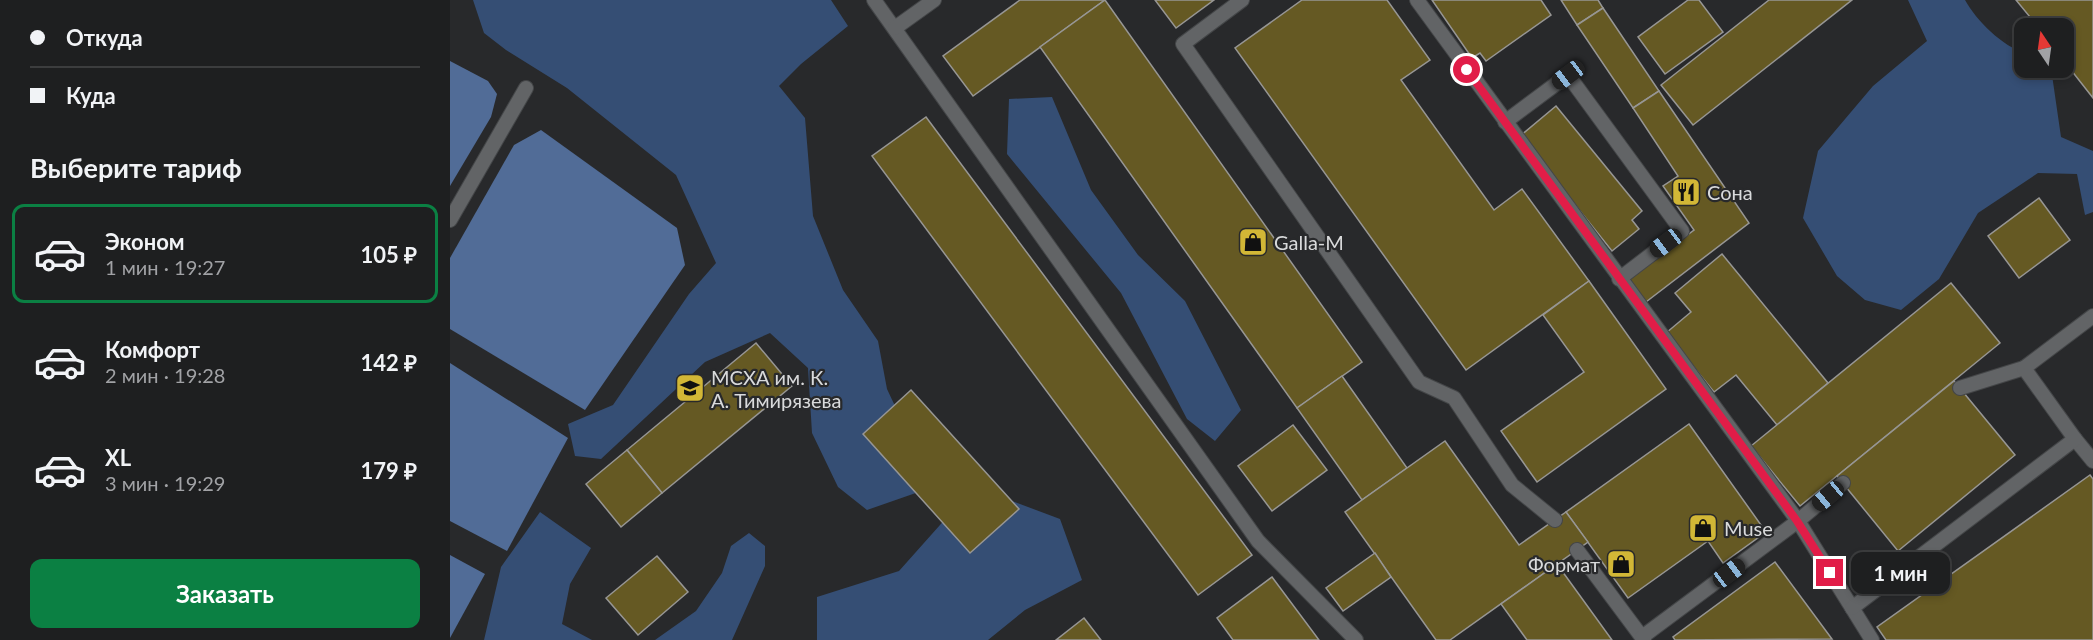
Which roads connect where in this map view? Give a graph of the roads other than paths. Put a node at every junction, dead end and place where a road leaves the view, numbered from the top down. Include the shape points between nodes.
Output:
1 (874, 0) edge
2 (934, 0) edge
3 (1242, 0) edge
4 (1417, 0) edge
5 (894, 28) junction
6 (526, 88) dead end
7 (1505, 122) junction
8 (450, 220) edge
9 (1619, 279) junction
10 (2093, 316) edge
11 (2024, 368) junction
12 (1960, 388) dead end
13 (2075, 439) junction
14 (2093, 461) edge
15 (1843, 483) dead end
16 (1555, 520) dead end
17 (1797, 521) junction
18 (1577, 550) dead end
19 (1852, 608) junction
20 (1643, 639) edge
21 (1356, 640) edge
22 (1872, 640) edge

1 - 5 lane
2 - 5 lane
3 - 16 lane via 1183,44 1419,382 1454,398 1512,485
4 - 7 lane
5 - 21 lane via 1258,541
6 - 8 lane
7 - 9 lane
7 - 9 lane via 1568,75 1682,231
9 - 17 lane
10 - 11 lane
11 - 12 lane
11 - 13 lane
13 - 14 lane
13 - 19 lane
15 - 17 lane
17 - 19 lane
17 - 20 lane
18 - 20 lane
19 - 22 lane

